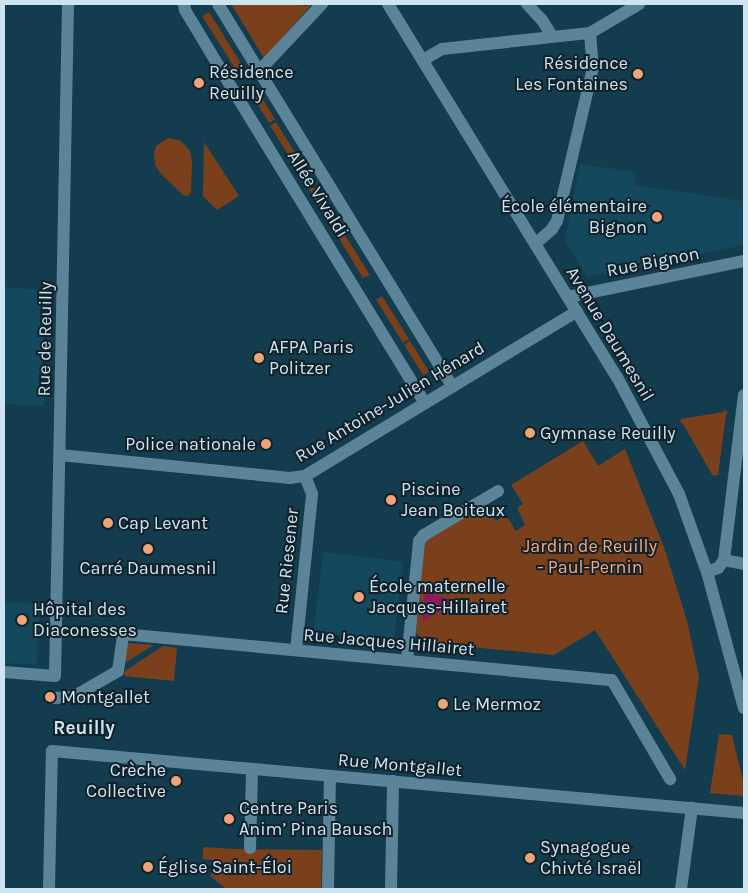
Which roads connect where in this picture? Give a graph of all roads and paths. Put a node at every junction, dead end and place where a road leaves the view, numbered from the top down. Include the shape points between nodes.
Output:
1 (68, 4) edge
2 (184, 4) edge
3 (218, 4) edge
4 (322, 4) edge
5 (388, 4) edge
6 (527, 4) edge
7 (640, 4) edge
8 (590, 32) junction
9 (552, 36) junction
10 (422, 60) junction
11 (260, 70) junction
12 (535, 244) junction
13 (744, 262) edge
14 (568, 297) junction
15 (577, 311) junction
16 (453, 387) junction
17 (744, 395) edge
18 (425, 403) junction
19 (60, 455) junction
20 (740, 457) edge
21 (305, 476) junction
22 (498, 491) dead end
23 (724, 560) junction
24 (744, 564) edge
25 (707, 572) junction
26 (296, 650) junction
27 (407, 660) junction
28 (4, 672) edge
29 (53, 698) dead end
30 (744, 708) edge
31 (252, 769) junction
32 (330, 776) junction
33 (670, 779) dead end
34 (393, 781) junction
35 (692, 808) junction
36 (744, 813) edge
37 (250, 848) dead end
38 (48, 889) edge
39 (328, 889) edge
40 (391, 889) edge
41 (681, 889) edge

1 - 19 street, Rue de Reuilly
2 - 18 street, Allée Vivaldi via 233,90
3 - 11 street, Allée Vivaldi
4 - 11 street
5 - 10 street, Avenue Daumesnil
6 - 9 street
7 - 8 street
8 - 9 street
8 - 12 street via 593,68 557,221
9 - 10 street via 442,49
10 - 12 street, Avenue Daumesnil
11 - 16 street, Allée Vivaldi
12 - 14 street, Avenue Daumesnil
13 - 14 street, Rue Bignon
14 - 15 street, Avenue Daumesnil
15 - 16 street, Rue Antoine-Julien Hénard
15 - 25 street, Avenue Daumesnil via 637,411 677,489
16 - 18 street, Rue Antoine-Julien Hénard
17 - 20 street
18 - 21 street, Rue Antoine-Julien Hénard
19 - 21 street, Rue Antoine-Julien Hénard via 290,478
19 - 28 street, Rue de Reuilly via 55,676
20 - 23 street
21 - 26 street, Rue Riesener via 312,494
22 - 27 street via 419,541
23 - 24 street
23 - 25 street via 718,568
25 - 30 street, Avenue Daumesnil
26 - 27 street, Rue Jacques Hillairet
26 - 29 street, Rue Jacques Hillairet via 123,634 118,670 73,697
27 - 33 street, Rue Jacques Hillairet via 612,680
31 - 32 street, Rue Montgallet
31 - 37 street
31 - 38 street, Rue Montgallet via 52,751
32 - 34 street, Rue Montgallet
32 - 39 street
34 - 35 street, Rue Montgallet
34 - 40 street
35 - 36 street, Rue Montgallet
35 - 41 street

